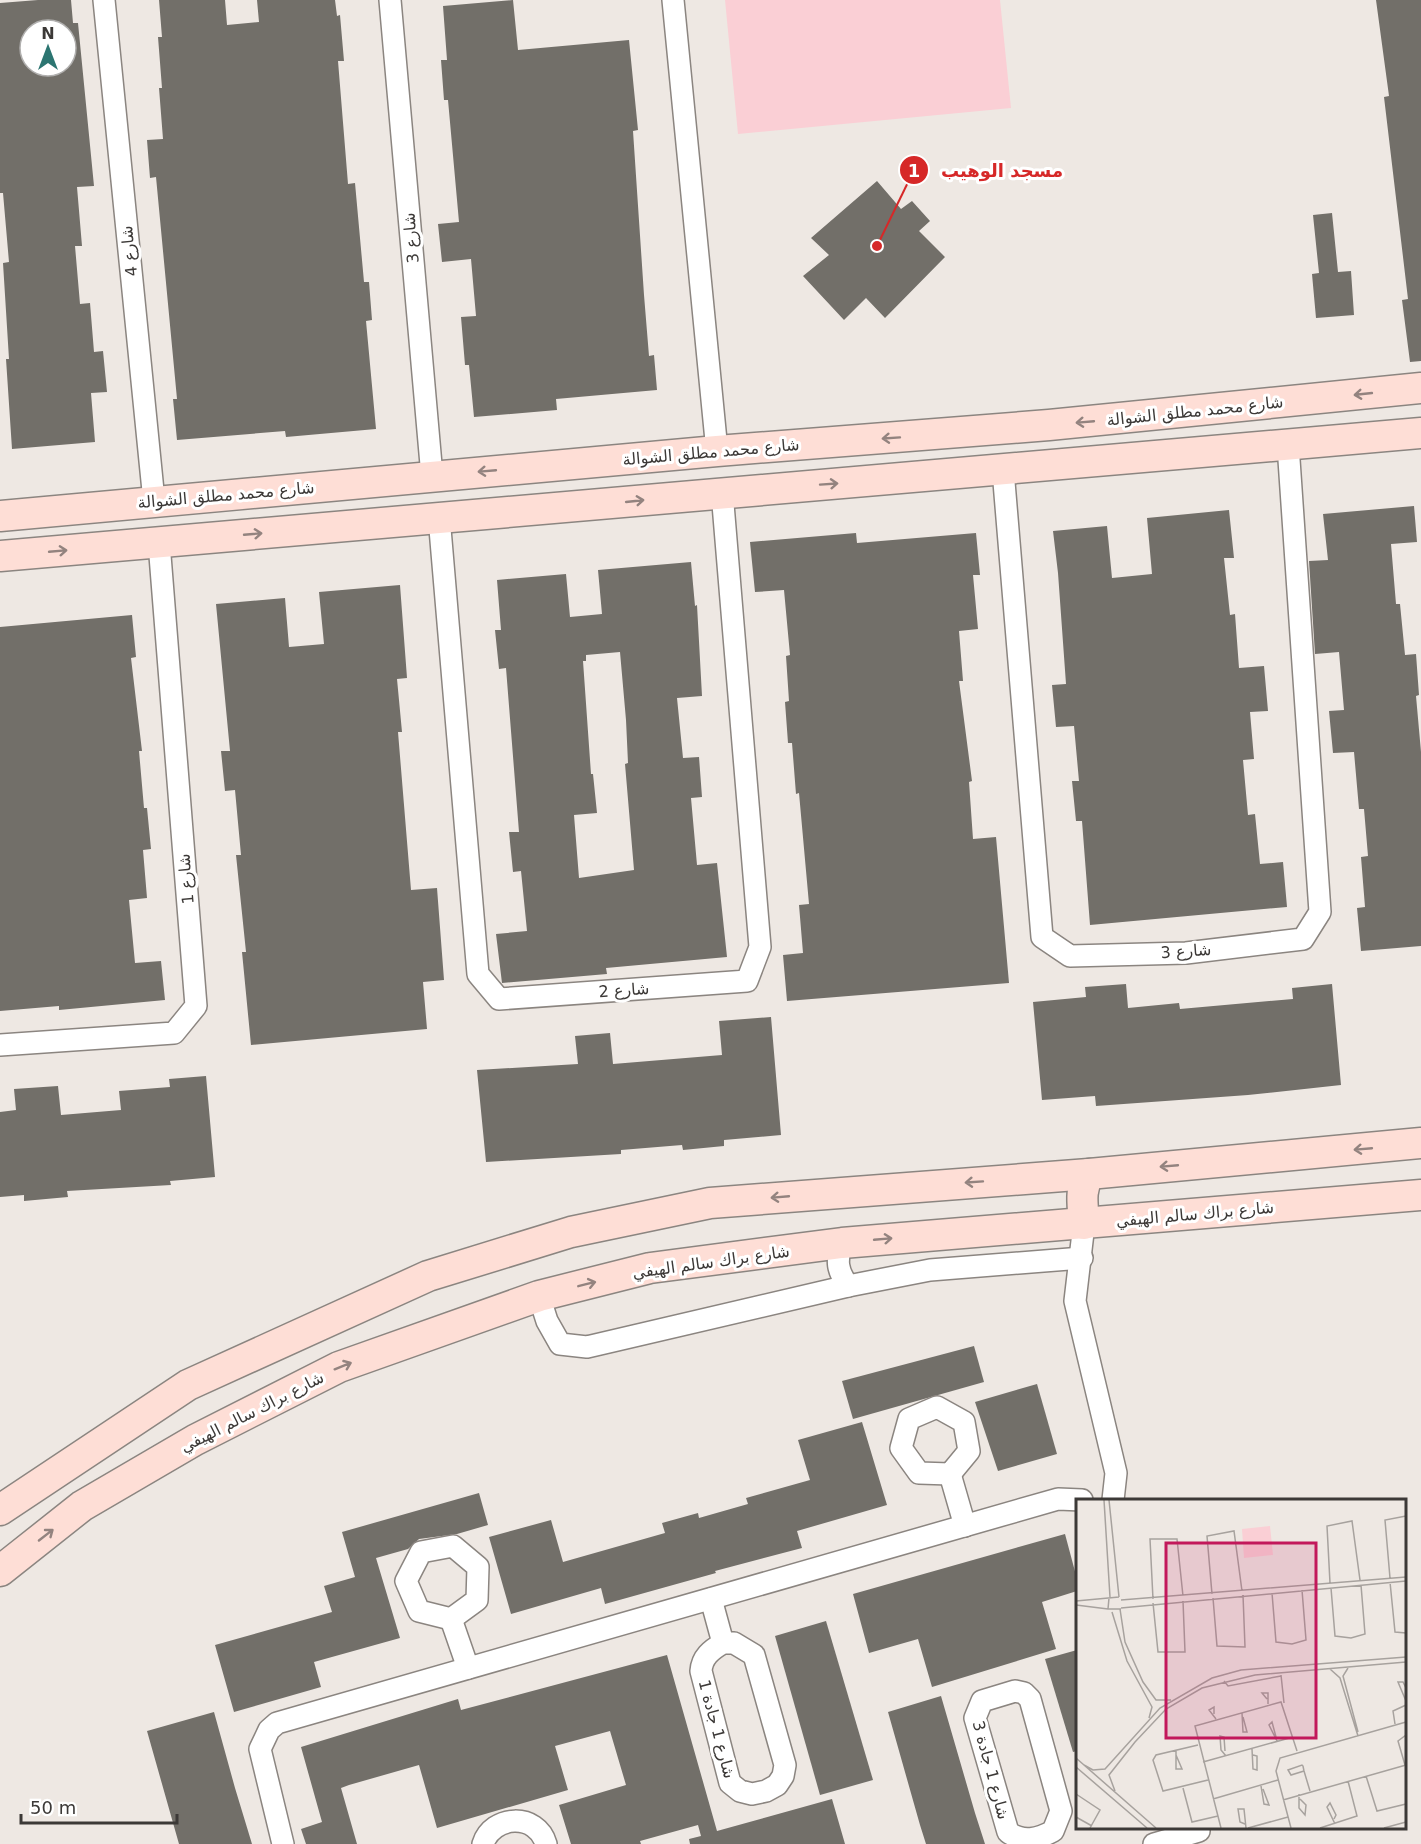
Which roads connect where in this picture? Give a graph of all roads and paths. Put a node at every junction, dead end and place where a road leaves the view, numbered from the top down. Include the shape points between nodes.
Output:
1 (104, 0) edge
2 (390, 0) edge
3 (673, 0) edge
4 (1421, 388) edge
5 (1421, 433) edge
6 (1288, 445) junction
7 (717, 451) junction
8 (600, 461) junction
9 (523, 468) junction
10 (1003, 470) junction
11 (432, 476) junction
12 (722, 492) junction
13 (154, 501) junction
14 (600, 505) junction
15 (527, 509) junction
16 (0, 516) edge
17 (439, 517) junction
18 (159, 543) junction
19 (0, 556) edge
20 (0, 1045) edge
21 (1421, 1143) edge
22 (1089, 1174) junction
23 (914, 1186) junction
24 (1421, 1195) edge
25 (1084, 1224) junction
26 (920, 1236) junction
27 (842, 1243) junction
28 (1082, 1258) junction
29 (848, 1286) junction
30 (539, 1296) junction
31 (950, 1474) dead end
32 (42, 1480) junction
33 (0, 1486) edge
34 (1113, 1499) edge
35 (1076, 1500) edge
36 (0, 1510) edge
37 (965, 1526) junction
38 (0, 1571) edge
39 (711, 1599) junction
40 (451, 1619) dead end
41 (723, 1643) junction
42 (468, 1668) junction
43 (1199, 1834) edge
44 (1041, 1841) edge
45 (283, 1844) edge
46 (483, 1844) edge
47 (546, 1844) edge
48 (1154, 1844) edge

1 - 13 street, شارع 4
2 - 11 street, شارع 3
3 - 7 street
4 -> 7 main road, شارع محمد مطلق الشوالة via 1049,426
5 - 6 main road
6 - 10 main road
6 - 10 street, شارع 3 via 1320,912 1303,939 1186,953 1070,956 1042,937
7 - 8 main road, شارع محمد مطلق الشوالة
8 - 9 main road, شارع محمد مطلق الشوالة
8 - 14 main road via 590,471 586,484
9 -> 11 main road, شارع محمد مطلق الشوالة
9 - 15 main road via 542,475 545,486 542,500
12 -> 10 main road
11 - 13 main road, شارع محمد مطلق الشوالة
14 -> 12 main road
12 - 17 street, شارع 2 via 760,946 747,981 499,999 478,974
13 - 16 main road, شارع محمد مطلق الشوالة
14 - 15 main road
15 - 17 main road
18 -> 17 main road
19 -> 18 main road
18 - 20 street, شارع 1 via 196,1006 174,1033
21 -> 22 main road
22 -> 23 main road
22 - 25 main road via 1080,1199
23 - 26 main road via 928,1194 935,1209 932,1225
23 -> 32 main road via 710,1203 571,1232 428,1276 188,1385
24 - 25 main road, شارع براك سالم الهيفي
25 - 26 main road, شارع براك سالم الهيفي
25 - 28 street
27 -> 26 main road, شارع براك سالم الهيفي
27 - 29 street via 836,1260
30 -> 27 main road, شارع براك سالم الهيفي via 650,1268
28 - 29 street via 930,1270
28 - 34 street via 1076,1301 1116,1473
29 - 30 street via 587,1347 560,1344
38 -> 30 main road, شارع براك سالم الهيفي via 82,1506 215,1430 339,1367
31 - 37 street
32 - 33 main road
32 - 36 main road
35 - 37 street via 1058,1499
37 - 39 street
39 - 41 street
39 - 42 street
40 - 42 street
41 - 41 street, شارع 1 جادة 1 via 734,1643 754,1655 785,1766 777,1785 766,1791 752,1794 730,1784 701,1671 702,1661
42 - 45 street via 277,1723 269,1730 260,1749 261,1760
43 - 48 street
44 - 44 street, شارع 1 جادة 3 via 1053,1831 1060,1811 1030,1699 1015,1690 982,1701 975,1718 1008,1832
46 - 47 street via 492,1830 525,1820 543,1833

